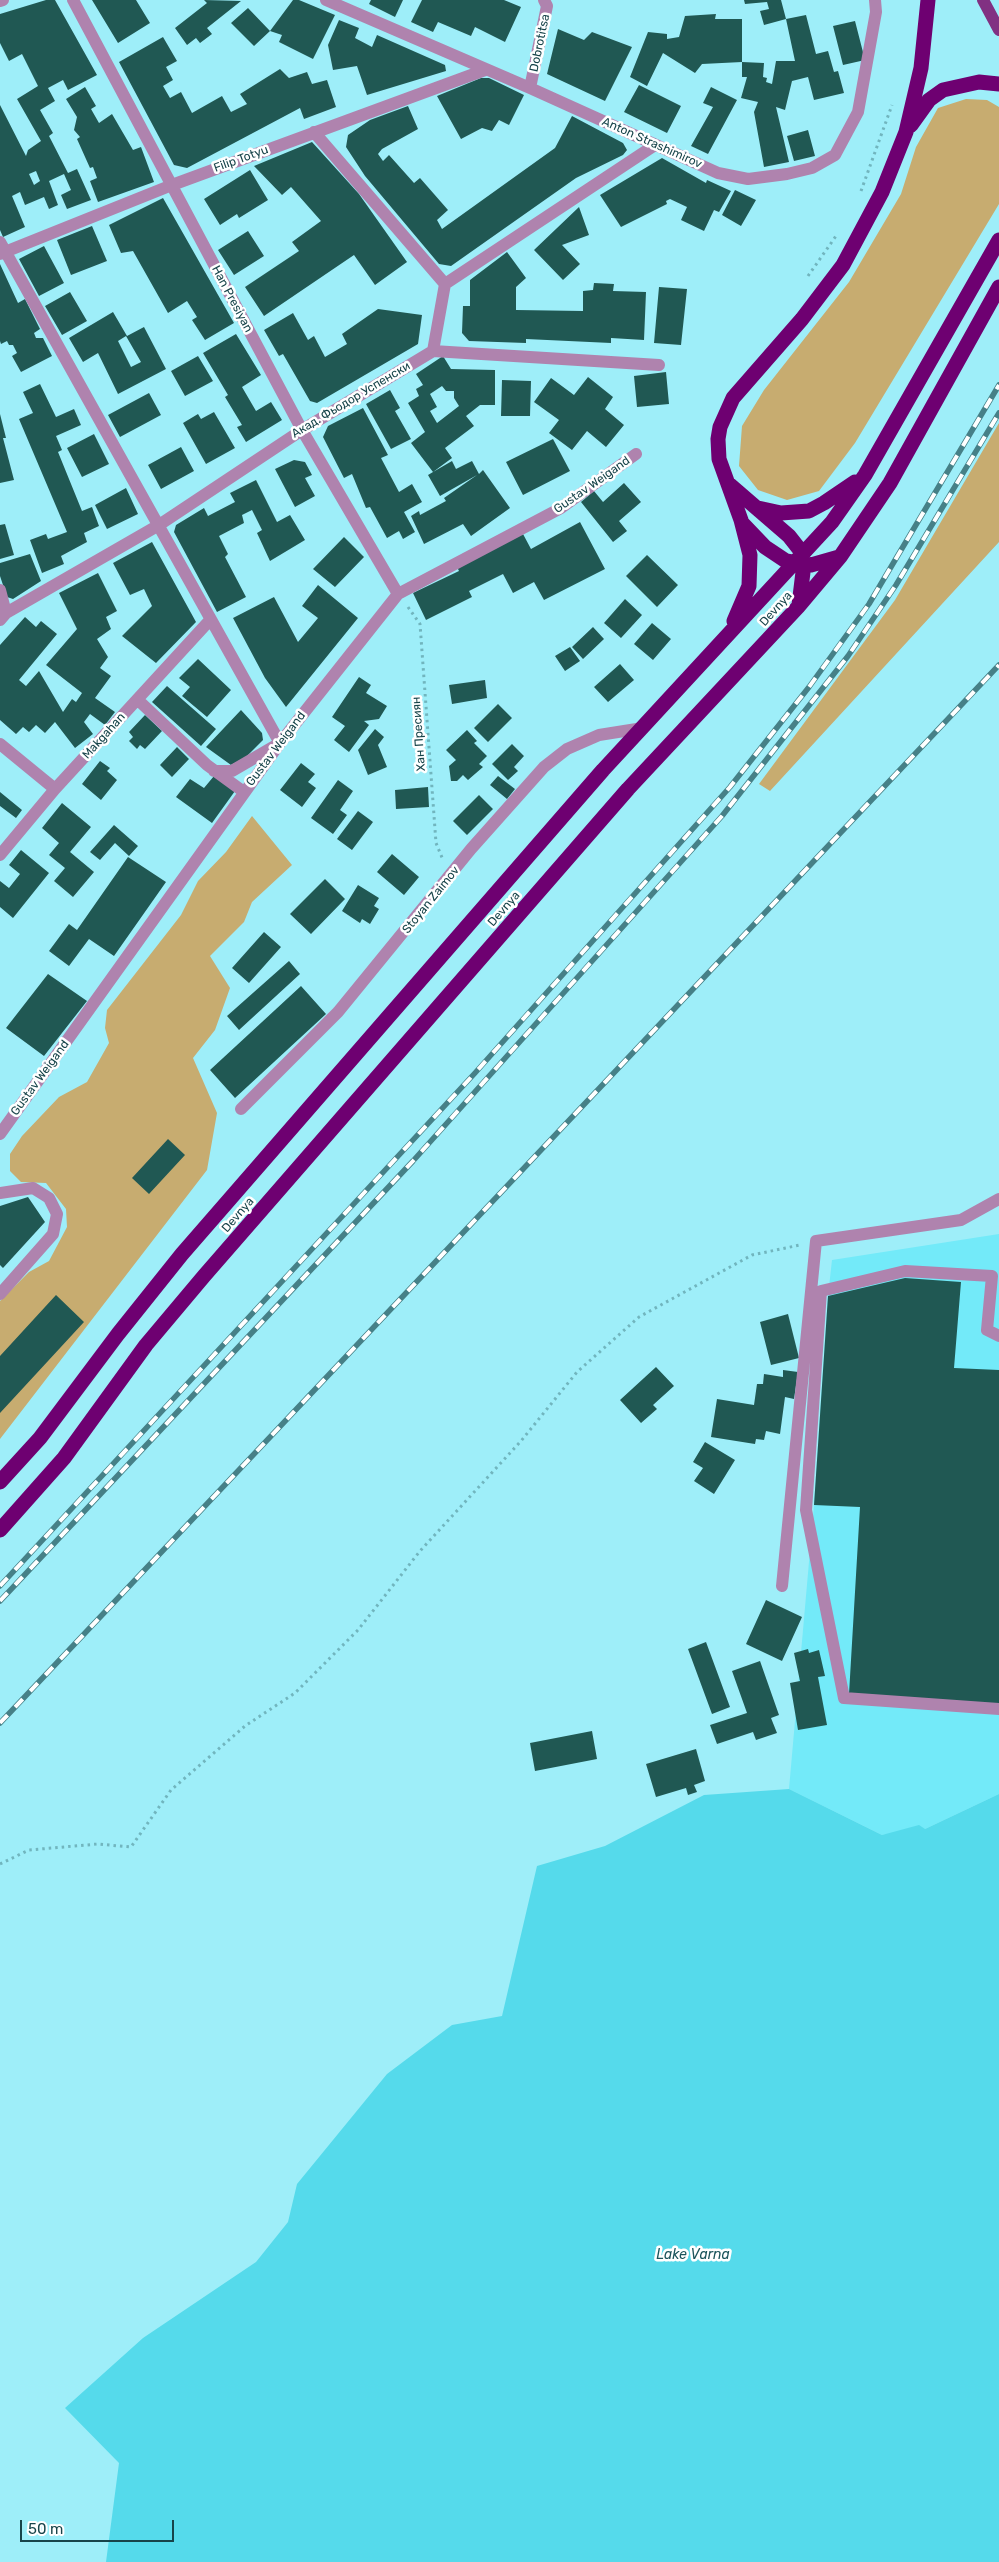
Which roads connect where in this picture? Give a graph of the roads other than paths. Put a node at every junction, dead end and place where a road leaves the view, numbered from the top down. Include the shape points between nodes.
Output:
1 (73, 0) edge
2 (326, 0) edge
3 (544, 0) edge
4 (875, 0) edge
5 (928, 0) edge
6 (983, 0) edge
7 (999, 30) edge
8 (485, 70) junction
9 (999, 84) edge
10 (530, 88) junction
11 (314, 132) junction
12 (906, 132) junction
13 (655, 145) junction
14 (172, 185) junction
15 (999, 240) edge
16 (2, 249) edge
17 (444, 284) junction
18 (999, 287) edge
19 (433, 351) junction
20 (659, 365) dead end
21 (302, 430) junction
22 (636, 454) dead end
23 (865, 475) junction
24 (728, 485) junction
25 (755, 507) junction
26 (741, 520) junction
27 (159, 525) junction
28 (840, 556) junction
29 (800, 562) junction
30 (0, 590) edge
31 (398, 594) junction
32 (798, 607) junction
33 (2, 615) edge
34 (210, 620) junction
35 (726, 637) junction
36 (138, 700) junction
37 (643, 728) junction
38 (280, 743) junction
39 (0, 744) edge
40 (214, 770) junction
41 (56, 789) junction
42 (244, 792) junction
43 (0, 854) edge
44 (241, 1110) dead end
45 (0, 1134) edge
46 (0, 1193) edge
47 (999, 1199) edge
48 (0, 1294) edge
49 (999, 1336) edge
50 (0, 1482) edge
51 (0, 1530) edge
52 (782, 1586) dead end
53 (999, 1709) edge

1 - 14 street, Han Presiyan
2 - 8 street, Anton Strashimirov
3 - 10 street, Dobrotitsa via 547,6
4 - 13 street, Anton Strashimirov via 876,12 858,112 835,155 812,168 748,179 718,173
5 - 12 highway via 921,68
6 - 7 main road
8 - 10 street, Anton Strashimirov
8 - 11 street, Filip Totyu
9 - 12 highway via 979,82 943,90 929,100
10 - 13 street, Anton Strashimirov
11 - 14 street, Filip Totyu
11 - 17 street
12 - 24 highway via 882,192 843,264 729,406 718,439 721,469
13 - 17 street
14 - 16 street, Filip Totyu
14 - 21 street, Han Presiyan
15 - 23 highway, Devnya
16 - 27 street
17 - 19 street
18 - 28 highway, Devnya via 890,483
19 - 20 street
19 - 21 street, Акад. Фьодор Успенски
21 - 27 street, Акад. Фьодор Успенски
21 - 31 street, Han Presiyan
22 - 31 street, Gustav Weigand via 561,508
23 - 25 highway via 809,511 781,513
23 - 29 highway, Devnya
24 - 25 highway
24 - 26 highway
25 - 29 highway via 793,541
26 - 29 highway via 772,554
26 - 35 highway via 750,555 750,577 746,596
27 - 33 street, Акад. Фьодор Успенски
27 - 34 street
28 - 29 highway via 819,564
28 - 32 highway, Devnya
29 - 32 highway
29 - 35 highway, Devnya
30 - 33 street
31 - 38 street, Gustav Weigand
32 - 51 highway, Devnya via 621,797 204,1276 146,1345 64,1458
34 - 36 street, Makgahan
34 - 38 street
35 - 37 highway, Devnya
36 - 40 street
36 - 41 street, Makgahan
37 - 44 street, Stoyan Zaimov via 599,735 567,749 544,767 338,1012
37 - 50 highway, Devnya via 182,1254 40,1438
38 - 40 street via 232,771
38 - 42 street, Gustav Weigand
39 - 41 street
40 - 42 street
41 - 43 street, Makgahan
42 - 45 street, Gustav Weigand
46 - 48 street via 33,1188 49,1198 57,1214 53,1234
47 - 52 street via 961,1220 816,1241
49 - 53 street via 987,1330 992,1276 904,1271 821,1291 806,1510 844,1698

